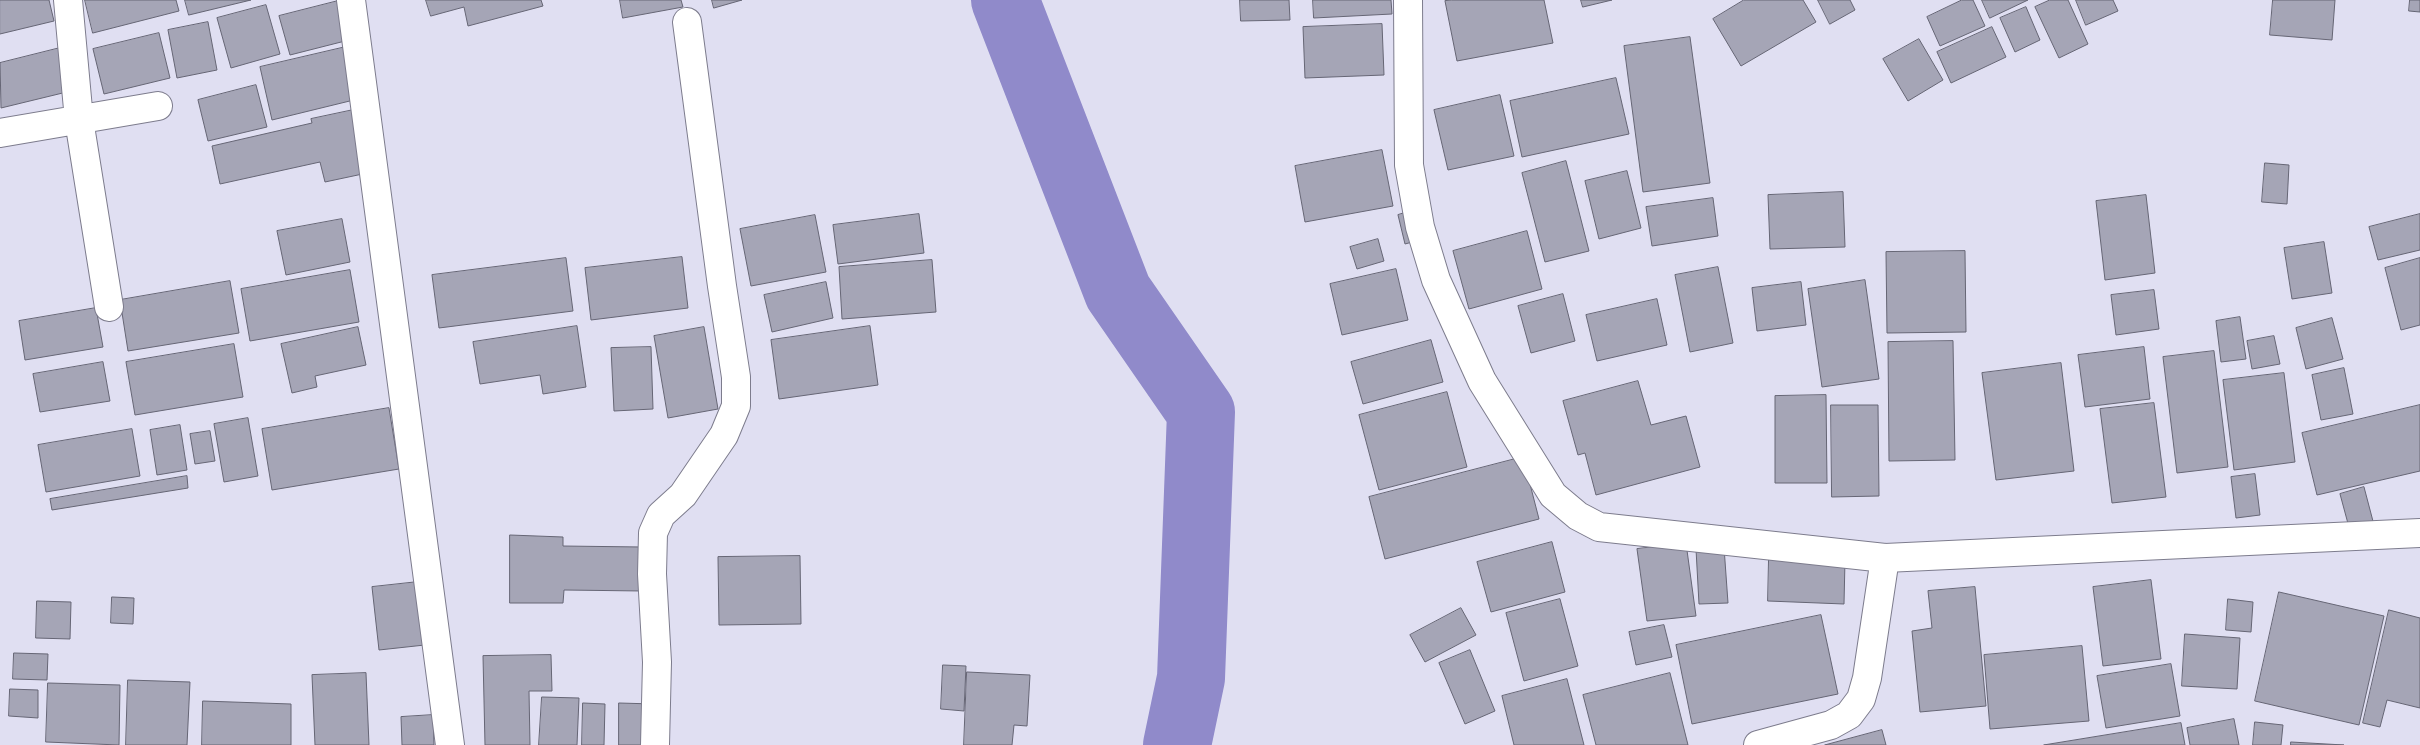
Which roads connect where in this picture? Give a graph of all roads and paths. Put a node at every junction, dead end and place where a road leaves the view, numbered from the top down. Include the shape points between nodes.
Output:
1 (68, 0) edge
2 (352, 0) edge
3 (1408, 0) edge
4 (687, 22) dead end
5 (158, 106) dead end
6 (79, 120) junction
7 (0, 133) edge
8 (109, 307) dead end
9 (2420, 532) edge
10 (1885, 558) junction
11 (450, 745) edge
12 (655, 745) edge
13 (1758, 745) edge

1 - 6 street
2 - 11 street
3 - 10 street via 1409,164 1420,227 1436,280 1482,381 1553,495 1578,516 1599,527
4 - 12 street via 736,377 736,406 724,435 683,495 661,515 653,533 657,662
5 - 6 street
6 - 7 street
6 - 8 street
9 - 10 street
10 - 13 street via 1861,699 1849,715 1831,725

